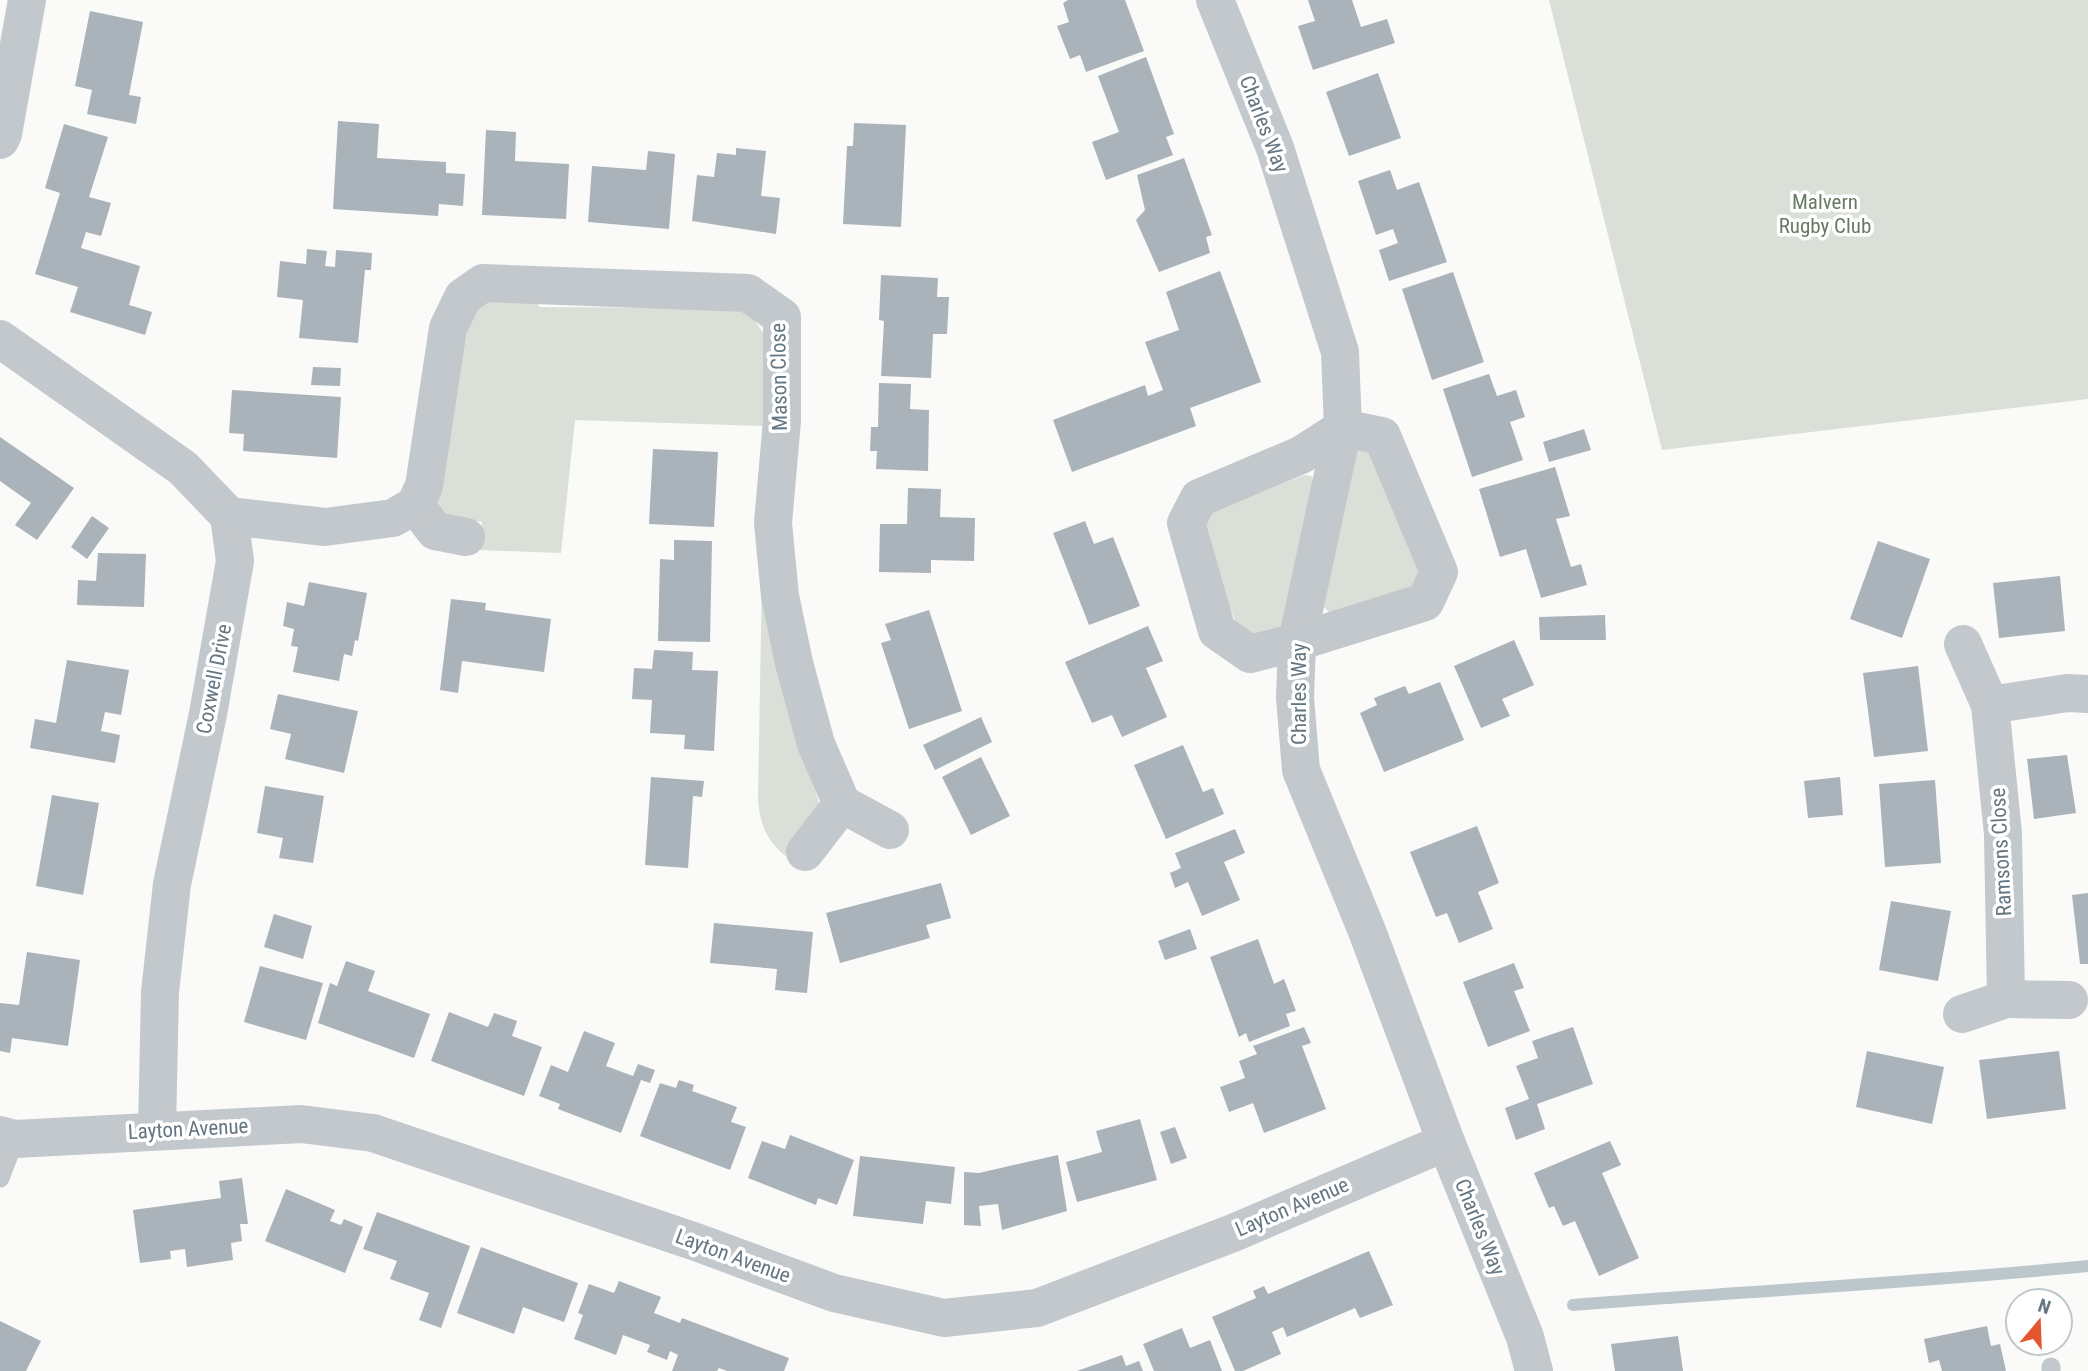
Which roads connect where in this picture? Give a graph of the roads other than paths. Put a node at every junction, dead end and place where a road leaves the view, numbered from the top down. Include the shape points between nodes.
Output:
1 (27, 0) edge
2 (1215, 0) edge
3 (0, 140) edge
4 (0, 339) edge
5 (1343, 428) junction
6 (415, 505) junction
7 (229, 516) junction
8 (467, 537) dead end
9 (1297, 642) junction
10 (1963, 644) dead end
11 (2088, 694) edge
12 (1990, 705) junction
13 (842, 804) junction
14 (890, 830) dead end
15 (805, 852) dead end
16 (2006, 999) junction
17 (2068, 1000) dead end
18 (1962, 1014) dead end
19 (158, 1130) junction
20 (7, 1137) edge
21 (1446, 1142) junction
22 (0, 1178) edge
23 (1534, 1371) edge

1 - 3 street
2 - 5 street, Charles Way via 1275,148 1340,352
4 - 7 street via 183,468
5 - 9 street, Charles Way
5 - 9 street via 1382,436 1439,572 1425,602
5 - 9 street via 1301,455 1199,498 1186,523 1217,631 1250,654
6 - 7 street via 393,518 325,527
6 - 8 street via 436,531
6 - 13 street, Mason Close via 424,486 448,328 463,297 483,283 748,293 782,317 782,421 774,523 780,596 816,744
7 - 19 street, Coxwell Drive via 235,561 172,884 160,992
9 - 21 street, Charles Way via 1295,698 1301,770
10 - 12 street, Ramsons Close
11 - 12 street
12 - 16 street, Ramsons Close via 2003,834
13 - 14 street
13 - 15 street
16 - 17 street
16 - 18 street
19 - 20 street, Layton Avenue
19 - 21 street, Layton Avenue via 301,1124 373,1133 834,1293 944,1318 1037,1308 1233,1233
20 - 22 lane
21 - 23 street, Charles Way via 1525,1337

